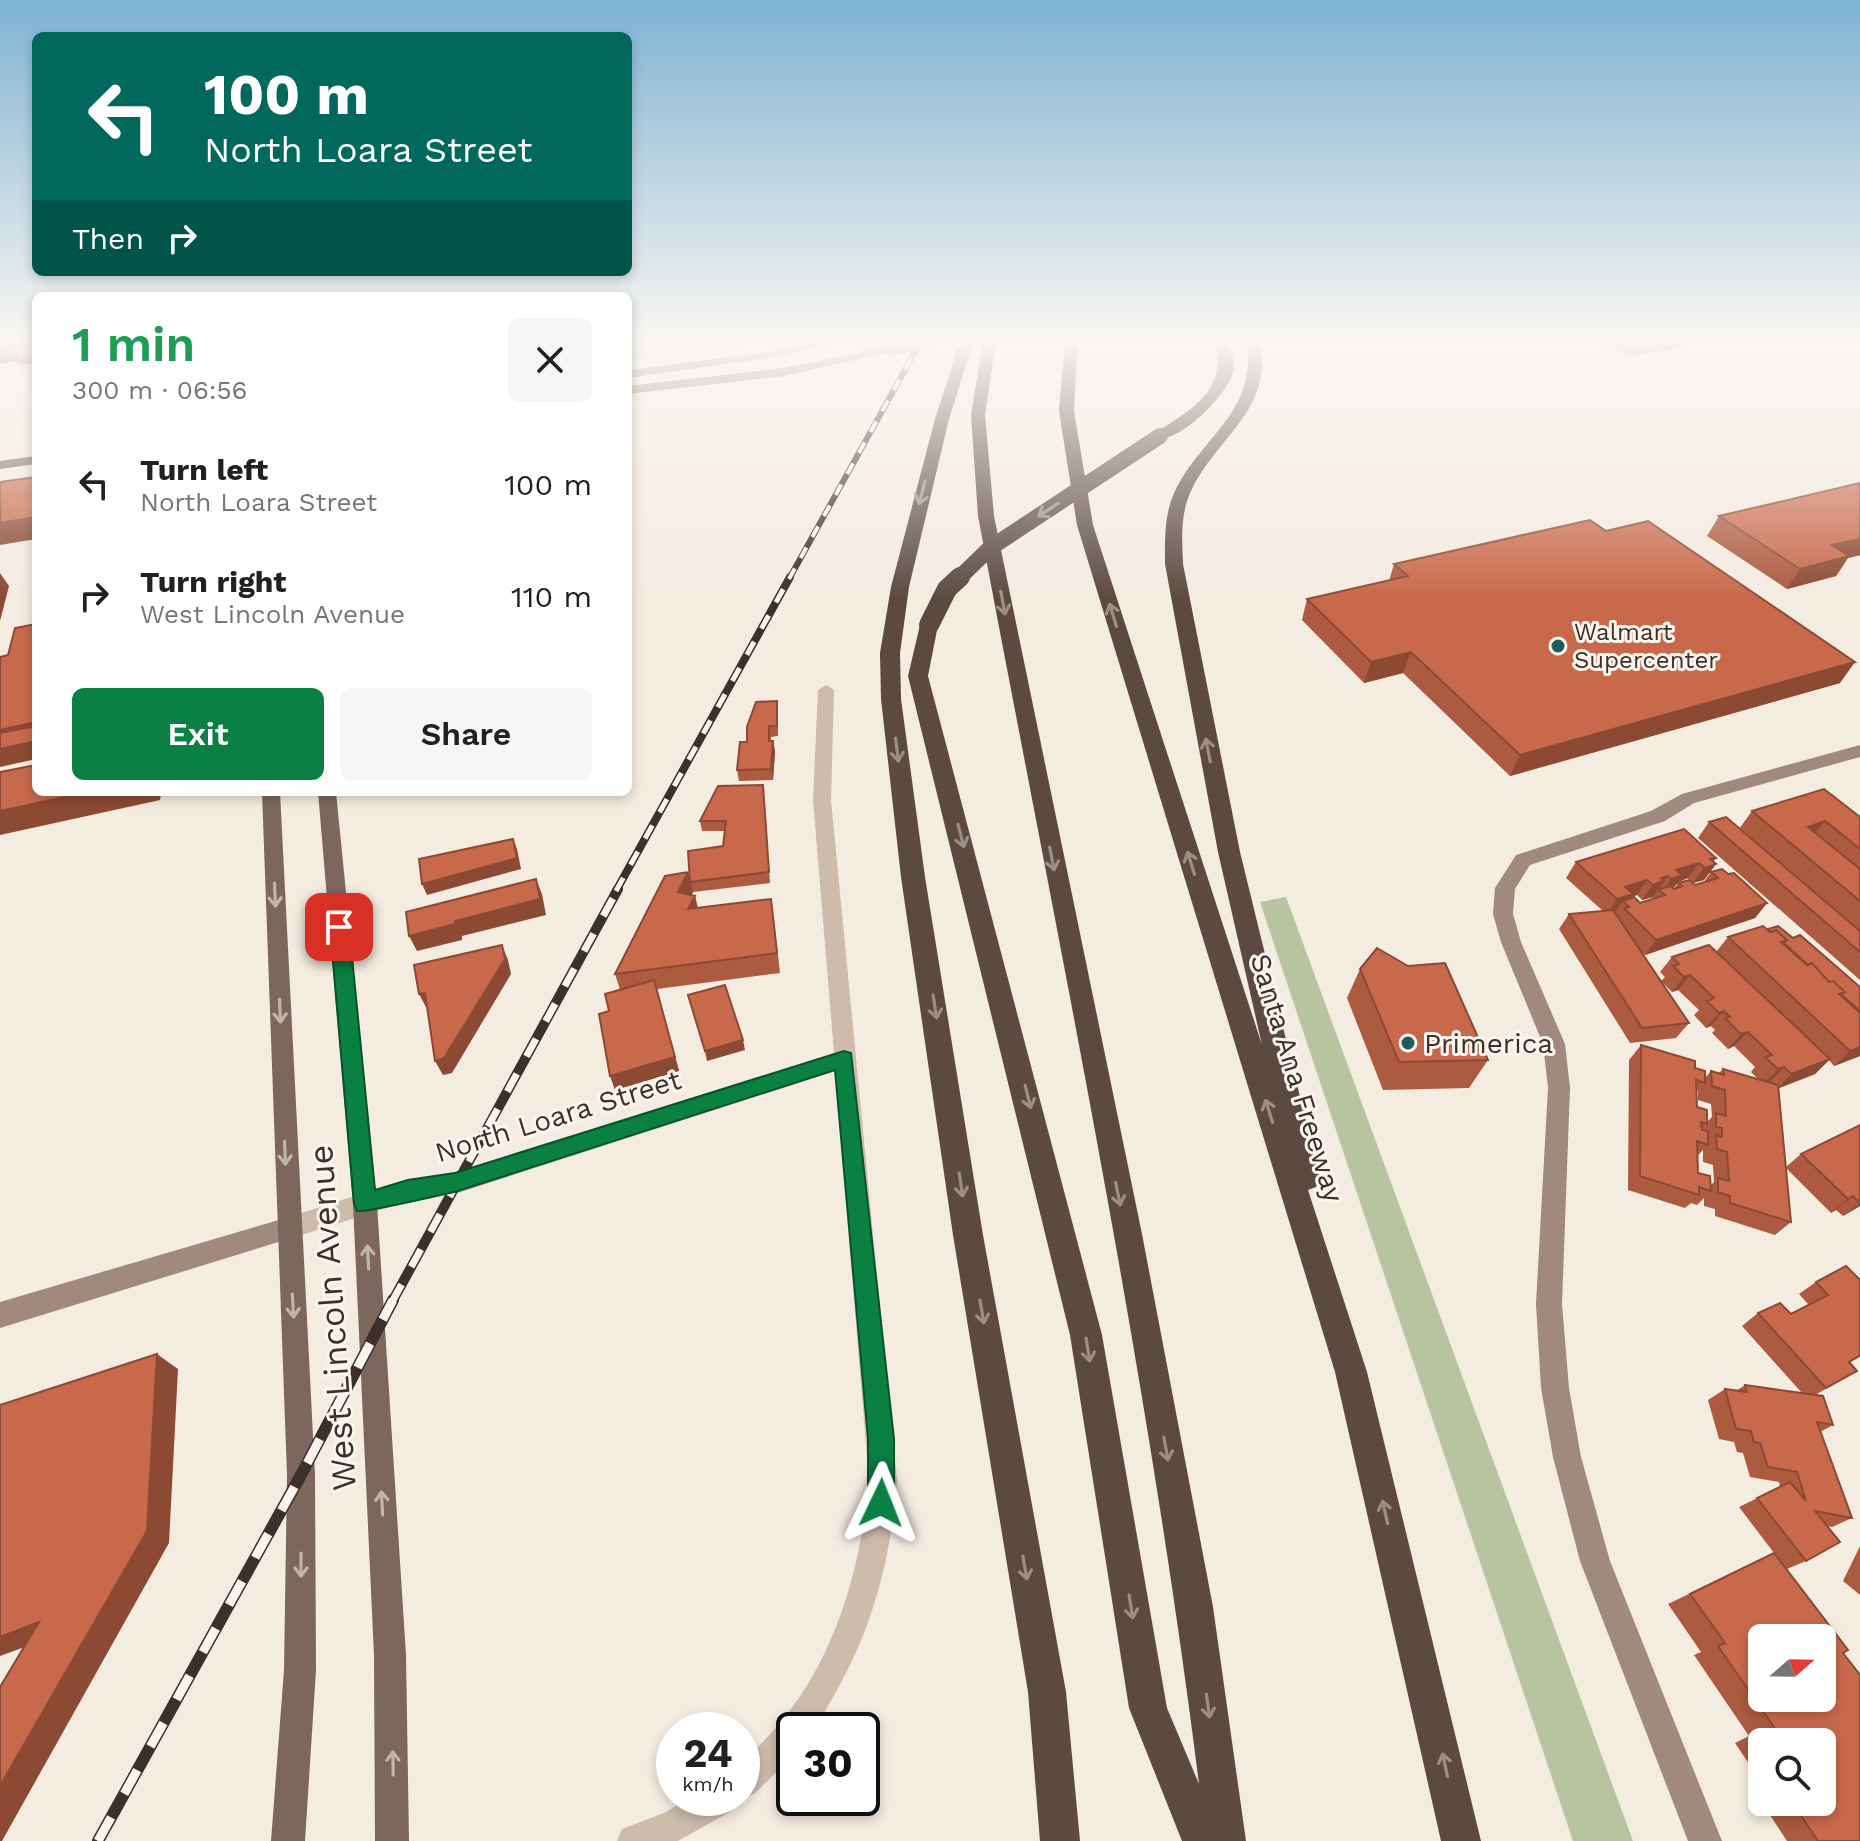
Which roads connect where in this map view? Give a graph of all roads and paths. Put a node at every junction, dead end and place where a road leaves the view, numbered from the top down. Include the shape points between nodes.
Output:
1 (940, 427) edge
2 (979, 427) edge
3 (1065, 427) edge
4 (1174, 427) edge
5 (1229, 427) edge
6 (32, 461) edge
7 (0, 465) edge
8 (826, 690) dead end
9 (1860, 751) edge
10 (271, 796) edge
11 (327, 796) edge
12 (844, 1059) junction
13 (365, 1204) junction
14 (289, 1228) junction
15 (0, 1315) edge
16 (1351, 1372) junction
17 (760, 1764) edge
18 (691, 1816) edge
19 (288, 1841) edge
20 (392, 1841) edge
21 (634, 1841) edge
22 (1060, 1841) edge
23 (1202, 1841) edge
24 (1226, 1841) edge
25 (1461, 1841) edge
26 (1705, 1841) edge

1 -> 22 highway via 900,587 890,653 891,699 968,1235 1047,1692
2 -> 24 highway via 986,516 1184,1545
16 -> 3 highway, Santa Ana Freeway via 1085,525
4 -> 23 highway, bridge via 990,548 947,589 929,625 918,676 1086,1335 1148,1708
16 -> 5 highway via 1229,852 1174,564 1174,519 1183,491
6 - 7 main road
8 - 12 street via 822,800
9 - 26 street via 1688,798 1658,816 1523,860 1505,888 1503,914 1554,1044 1559,1088 1549,1304 1567,1457 1595,1561
10 -> 14 main road, West Lincoln Avenue
11 - 13 main road, West Lincoln Avenue
12 - 13 street, North Loara Street via 455,1183
12 - 17 street via 881,1439 879,1526 868,1584 848,1637 819,1691
13 - 14 street, North Loara Street
20 -> 13 main road, West Lincoln Avenue via 390,1655
14 - 15 street
14 -> 19 main road, West Lincoln Avenue via 302,1575
25 -> 16 highway, Santa Ana Freeway
18 - 21 street

